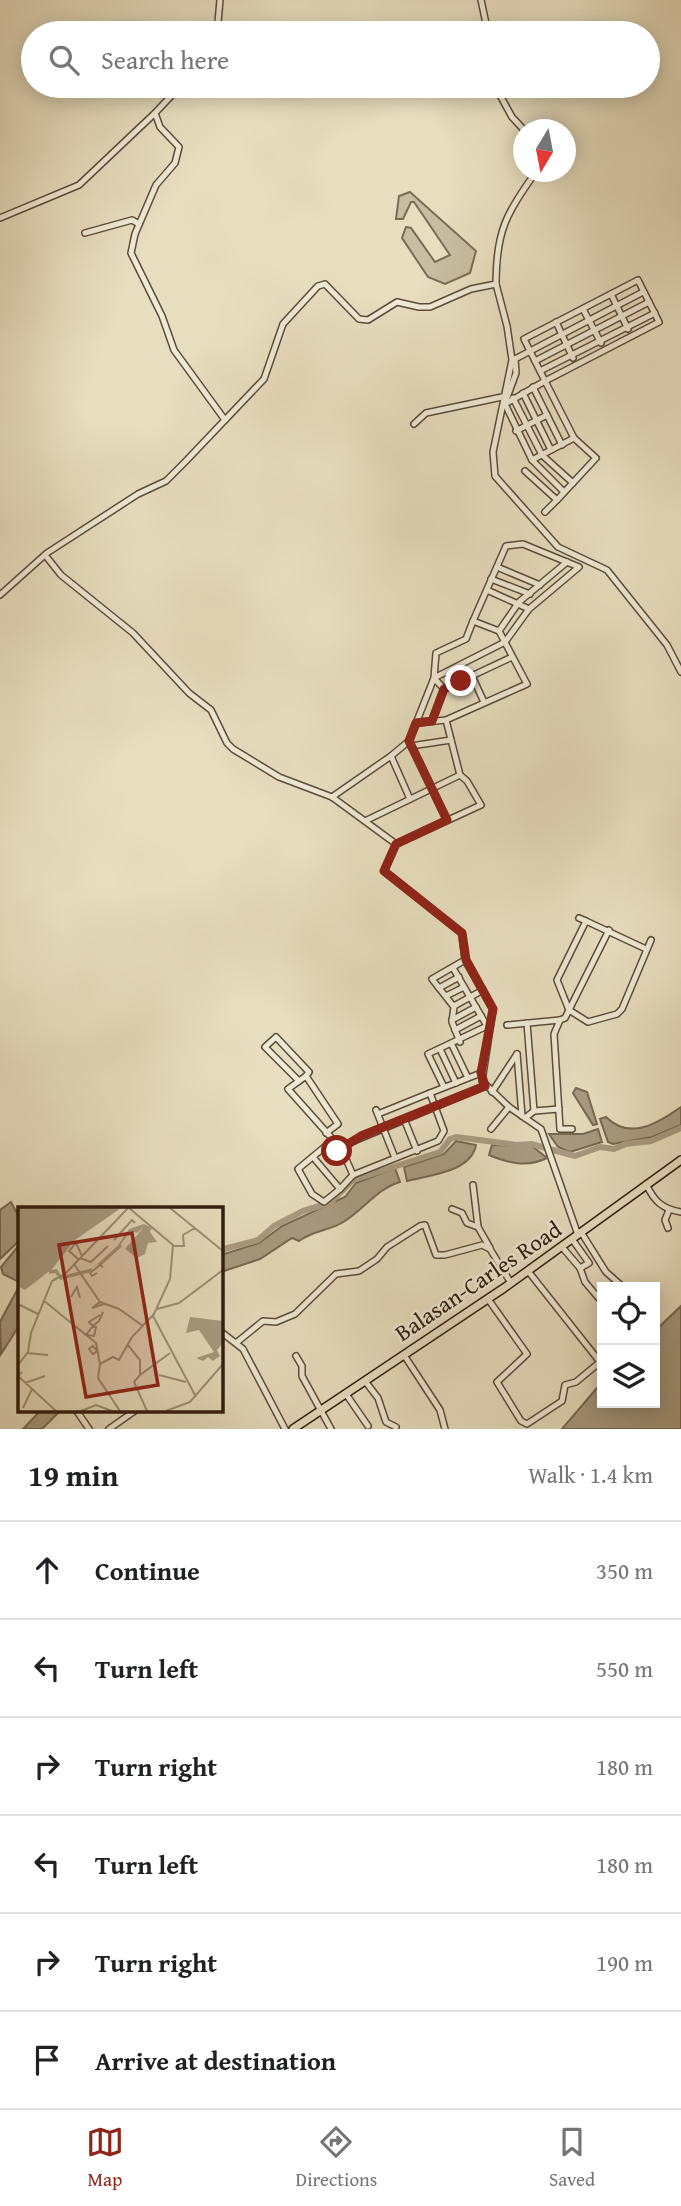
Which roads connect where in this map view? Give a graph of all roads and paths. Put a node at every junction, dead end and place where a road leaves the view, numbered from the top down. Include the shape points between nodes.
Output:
1 (220, 0) edge
2 (481, 0) edge
3 (218, 21) edge
4 (485, 21) edge
5 (169, 98) edge
6 (502, 98) edge
7 (155, 113) junction
8 (514, 119) edge
9 (529, 182) edge
10 (0, 218) edge
11 (139, 224) junction
12 (85, 233) dead end
13 (496, 284) junction
14 (643, 292) junction
15 (611, 294) junction
16 (649, 302) junction
17 (616, 306) junction
18 (583, 309) junction
19 (654, 313) junction
20 (622, 317) junction
21 (588, 320) junction
22 (556, 322) junction
23 (626, 327) junction
24 (594, 331) junction
25 (562, 334) junction
26 (631, 335) junction
27 (600, 341) junction
28 (567, 345) junction
29 (604, 349) junction
30 (531, 352) junction
31 (572, 355) junction
32 (513, 360) junction
33 (535, 361) junction
34 (576, 364) junction
35 (540, 371) junction
36 (545, 381) junction
37 (533, 387) junction
38 (523, 393) junction
39 (513, 398) junction
40 (503, 401) junction
41 (547, 415) junction
42 (225, 420) junction
43 (537, 421) junction
44 (414, 424) dead end
45 (527, 425) junction
46 (516, 431) junction
47 (575, 438) junction
48 (562, 445) junction
49 (551, 450) junction
50 (542, 455) junction
51 (531, 460) junction
52 (525, 471) dead end
53 (573, 483) junction
54 (565, 492) junction
55 (557, 500) junction
56 (545, 512) dead end
57 (45, 555) junction
58 (586, 561) junction
59 (567, 562) junction
60 (579, 567) junction
61 (496, 568) junction
62 (491, 579) junction
63 (540, 585) junction
64 (487, 590) junction
65 (530, 594) junction
66 (0, 595) edge
67 (519, 603) junction
68 (528, 609) junction
69 (473, 621) junction
70 (499, 631) junction
71 (505, 642) junction
72 (512, 657) junction
73 (477, 658) junction
74 (484, 670) junction
75 (681, 673) edge
76 (472, 676) junction
77 (434, 678) junction
78 (444, 689) junction
79 (484, 702) junction
80 (446, 720) junction
81 (432, 721) junction
82 (416, 723) junction
83 (451, 740) junction
84 (410, 743) junction
85 (391, 756) junction
86 (460, 775) junction
87 (432, 789) junction
88 (332, 797) junction
89 (410, 799) junction
90 (447, 820) junction
91 (365, 821) junction
92 (396, 844) junction
93 (579, 918) dead end
94 (586, 921) junction
95 (609, 930) junction
96 (651, 940) dead end
97 (646, 949) junction
98 (466, 960) junction
99 (453, 968) junction
100 (459, 977) junction
101 (464, 987) junction
102 (439, 988) junction
103 (483, 990) junction
104 (446, 996) junction
105 (470, 997) junction
106 (454, 1006) junction
107 (476, 1007) junction
108 (569, 1010) junction
109 (481, 1016) junction
110 (452, 1020) junction
111 (560, 1020) junction
112 (527, 1023) junction
113 (508, 1025) dead end
114 (455, 1030) junction
115 (460, 1042) junction
116 (452, 1045) junction
117 (440, 1049) junction
118 (530, 1053) junction
119 (517, 1054) junction
120 (481, 1073) junction
121 (306, 1076) junction
122 (467, 1076) dead end
123 (299, 1081) junction
124 (456, 1083) junction
125 (485, 1086) junction
126 (444, 1087) junction
127 (492, 1092) junction
128 (430, 1093) junction
129 (435, 1105) junction
130 (509, 1107) junction
131 (559, 1109) junction
132 (534, 1111) junction
133 (523, 1117) junction
134 (404, 1119) junction
135 (383, 1127) junction
136 (491, 1129) dead end
137 (572, 1129) dead end
138 (326, 1133) junction
139 (338, 1145) junction
140 (417, 1150) junction
141 (313, 1157) junction
142 (395, 1158) junction
143 (681, 1160) edge
144 (353, 1175) junction
145 (646, 1184) junction
146 (473, 1185) dead end
147 (340, 1189) junction
148 (476, 1205) junction
149 (452, 1209) dead end
150 (669, 1210) junction
151 (459, 1212) junction
152 (681, 1212) edge
153 (478, 1227) junction
154 (668, 1228) dead end
155 (577, 1236) junction
156 (562, 1247) junction
157 (490, 1249) junction
158 (580, 1268) junction
159 (528, 1271) junction
160 (617, 1282) edge
161 (511, 1283) junction
162 (597, 1296) edge
163 (488, 1299) junction
164 (222, 1332) edge
165 (236, 1343) junction
166 (404, 1355) junction
167 (296, 1356) dead end
168 (365, 1381) junction
169 (346, 1394) junction
170 (320, 1411) junction
171 (77, 1412) edge
172 (133, 1412) edge
173 (368, 1426) dead end
174 (396, 1427) dead end
175 (89, 1429) edge
176 (109, 1429) edge
177 (285, 1429) edge
178 (293, 1429) edge
179 (331, 1429) edge
180 (445, 1429) edge

1 - 3 street
2 - 4 street
5 - 7 street
6 - 8 street
7 - 10 street via 79,185
7 - 11 street via 160,127 180,147 179,154 156,185
9 - 13 street via 503,225
11 - 12 street via 132,220
11 - 42 street via 131,253 174,350
13 - 32 street
13 - 42 street via 471,289 430,307 397,302 368,320 359,319 321,284 283,324 264,379
14 - 15 street via 638,280
14 - 16 street
14 - 17 street
15 - 17 street
15 - 18 street
16 - 19 street
16 - 20 street
17 - 20 street
17 - 21 street
18 - 21 street
18 - 22 street
19 - 23 street
19 - 26 street via 659,322
20 - 23 street
20 - 24 street
21 - 24 street
21 - 25 street
22 - 25 street
22 - 30 street via 524,339
23 - 26 street
23 - 27 street
24 - 27 street
24 - 28 street
25 - 28 street
25 - 30 street
26 - 29 street
27 - 29 street
27 - 31 street
28 - 31 street
28 - 33 street
29 - 34 street
30 - 32 street
30 - 33 street
31 - 34 street
31 - 35 street
32 - 40 street
33 - 35 street
34 - 36 street
35 - 36 street
36 - 37 street
36 - 47 street
37 - 38 street
37 - 41 street
38 - 39 street
38 - 43 street
39 - 40 street
39 - 45 street
40 - 44 street via 426,413
40 - 46 street
40 - 58 street via 493,452 495,476 558,547
41 - 43 street
41 - 48 street
42 - 57 street via 166,481 138,494
43 - 45 street
43 - 49 street
45 - 46 street
45 - 50 street
46 - 51 street
47 - 48 street
47 - 53 street via 596,458
48 - 49 street
49 - 50 street
50 - 51 street
50 - 53 street
51 - 54 street
52 - 55 street
53 - 54 street
54 - 55 street
55 - 56 street
57 - 66 street
57 - 88 street via 61,575 133,633 211,710 227,743 279,777
58 - 60 street
58 - 75 street via 607,570 667,645
59 - 60 street
59 - 61 street via 523,544 506,546
59 - 63 street
60 - 68 street
61 - 62 street
61 - 63 street
62 - 64 street
62 - 65 street
63 - 65 street
64 - 67 street
64 - 69 street
65 - 67 street
67 - 68 street
67 - 70 street
68 - 71 street
69 - 70 street
69 - 77 street via 466,639 436,653
70 - 71 street
71 - 72 street
71 - 73 street
72 - 74 street
72 - 79 street via 527,684
73 - 74 street
73 - 77 street
74 - 76 street
76 - 78 street
76 - 79 street
77 - 78 street
77 - 82 street
78 - 81 street
79 - 80 street
80 - 81 street
80 - 83 street
81 - 82 street
82 - 84 street
83 - 84 street
83 - 86 street
84 - 85 street
84 - 87 street
85 - 88 street
85 - 89 street
86 - 87 street
86 - 90 street via 481,805
87 - 89 street
87 - 90 street
88 - 91 street
89 - 91 street
90 - 92 street
91 - 92 street
92 - 98 street via 384,871 455,925 462,933
93 - 94 street
94 - 95 street
94 - 108 street via 557,979
95 - 97 street
95 - 108 street
96 - 97 street
97 - 108 street via 617,1014 589,1022
98 - 99 street
98 - 103 street
99 - 100 street
99 - 102 street via 432,979
100 - 101 street
100 - 102 street
101 - 104 street
101 - 105 street
102 - 104 street
103 - 105 street
103 - 120 street via 493,1009
104 - 106 street
105 - 106 street
105 - 107 street
106 - 110 street
107 - 109 street
107 - 110 street
108 - 111 street
109 - 114 street
109 - 115 street via 487,1026
110 - 114 street
111 - 112 street
111 - 131 street via 554,1034
112 - 113 street
112 - 118 street
114 - 115 street
115 - 116 street
116 - 117 street
116 - 122 street
117 - 124 street
117 - 126 street via 428,1054
118 - 119 street
118 - 132 street
119 - 127 street
119 - 133 street
120 - 124 street
120 - 125 street
121 - 123 street
121 - 123 street via 309,1072 276,1037 265,1047
121 - 138 street via 338,1124
123 - 138 street via 289,1088
124 - 126 street
125 - 127 street
125 - 129 street
126 - 128 street
127 - 130 street
128 - 129 street
128 - 135 street via 377,1112
129 - 134 street
129 - 140 street via 444,1130 438,1141
130 - 133 street
130 - 136 street
131 - 132 street
131 - 137 street via 560,1129
132 - 133 street
133 - 155 street via 541,1129
134 - 135 street
134 - 140 street
135 - 139 street
135 - 142 street
138 - 139 street
139 - 141 street
139 - 144 street
140 - 142 street
141 - 147 street
141 - 147 street via 298,1169 312,1194 324,1202
142 - 144 street
143 - 145 main road, Balasan-Carles Road
144 - 147 street
145 - 150 street via 652,1197
145 - 155 main road, Balasan-Carles Road
146 - 148 street
148 - 151 street
148 - 153 street
149 - 151 street
150 - 152 street
150 - 154 street
151 - 153 street via 467,1223
153 - 157 street
155 - 156 main road, Balasan-Carles Road
155 - 158 street via 589,1263
155 - 160 street
156 - 158 street
156 - 159 main road, Balasan-Carles Road
157 - 161 street
157 - 165 street via 482,1245 436,1255 425,1225 420,1226 359,1271 336,1274 295,1314 276,1322 262,1321
158 - 162 street
159 - 161 main road, Balasan-Carles Road
159 - 163 street via 600,1362 576,1382 565,1385 562,1401 527,1424 520,1421 498,1382 527,1354
161 - 163 main road, Balasan-Carles Road
163 - 166 main road, Balasan-Carles Road
164 - 165 street
165 - 177 street
166 - 168 main road, Balasan-Carles Road
166 - 180 street via 440,1410
167 - 170 street
168 - 169 main road, Balasan-Carles Road
168 - 174 street via 379,1398 386,1422
169 - 170 main road, Balasan-Carles Road
169 - 173 street
170 - 178 main road, Balasan-Carles Road
170 - 179 street
171 - 175 street
172 - 176 street

